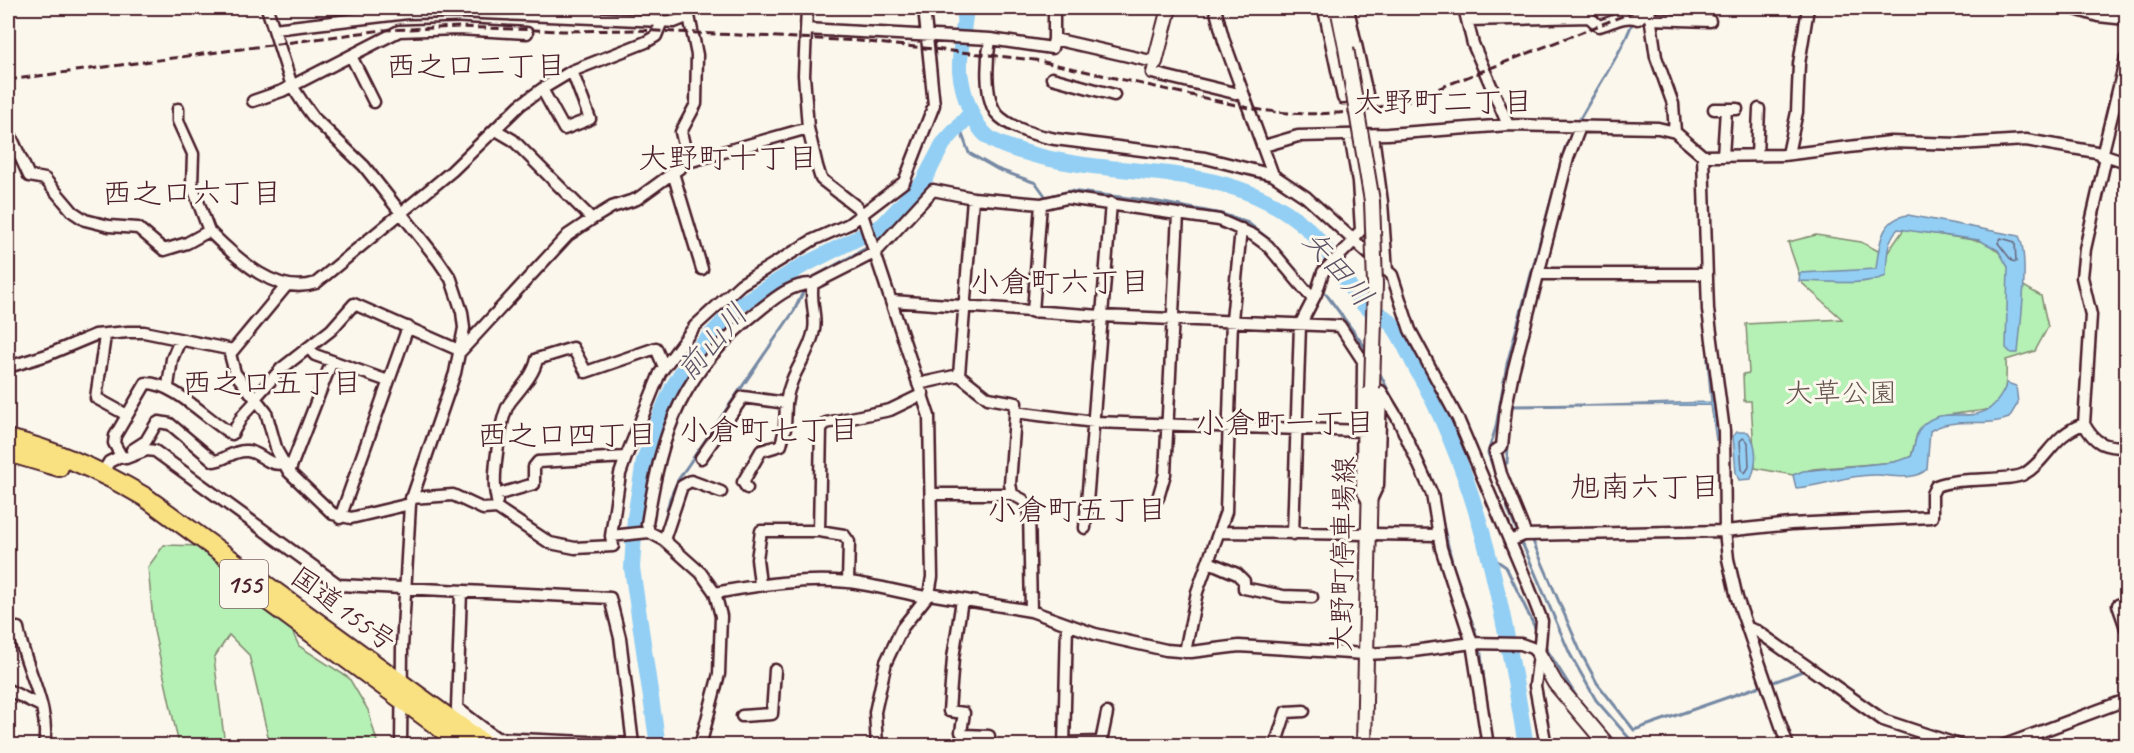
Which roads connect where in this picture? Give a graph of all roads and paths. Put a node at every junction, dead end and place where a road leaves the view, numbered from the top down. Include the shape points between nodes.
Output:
1 (267, 8) edge
2 (702, 8) edge
3 (807, 8) edge
4 (924, 8) edge
5 (1054, 8) edge
6 (1169, 8) edge
7 (1215, 8) edge
8 (1338, 8) edge
9 (1464, 8) edge
10 (1808, 8) edge
11 (2072, 8) edge
12 (690, 11) edge
13 (1650, 12) edge
14 (2127, 19) edge
15 (1468, 20) junction
16 (662, 21) junction
17 (1710, 21) dead end
18 (274, 29) junction
19 (806, 29) junction
20 (527, 33) dead end
21 (929, 34) junction
22 (990, 39) junction
23 (1054, 39) junction
24 (351, 56) junction
25 (2127, 57) edge
26 (1155, 62) junction
27 (572, 71) junction
28 (1052, 78) dead end
29 (292, 86) junction
30 (542, 89) junction
31 (1243, 94) junction
32 (1114, 95) dead end
33 (253, 100) dead end
34 (374, 102) dead end
35 (178, 109) dead end
36 (1737, 109) dead end
37 (1759, 109) dead end
38 (1508, 125) junction
39 (1575, 127) junction
40 (808, 128) junction
41 (8, 130) edge
42 (496, 130) junction
43 (1675, 132) junction
44 (1350, 135) junction
45 (1373, 135) junction
46 (1264, 146) junction
47 (1788, 154) junction
48 (1757, 155) junction
49 (1703, 156) junction
50 (1723, 156) junction
51 (2104, 156) junction
52 (688, 162) junction
53 (2127, 162) edge
54 (673, 173) junction
55 (1273, 175) junction
56 (973, 198) junction
57 (1111, 203) junction
58 (1041, 204) junction
59 (402, 213) junction
60 (1178, 214) junction
61 (862, 216) junction
62 (592, 219) junction
63 (1241, 230) junction
64 (209, 231) junction
65 (1352, 242) junction
66 (875, 250) junction
67 (702, 269) dead end
68 (1387, 271) junction
69 (1538, 274) junction
70 (1707, 274) junction
71 (813, 284) junction
72 (287, 285) junction
73 (1312, 298) junction
74 (892, 302) junction
75 (964, 306) junction
76 (1033, 312) junction
77 (1101, 316) junction
78 (1173, 319) junction
79 (1232, 320) junction
80 (1300, 325) junction
81 (408, 327) junction
82 (105, 336) junction
83 (180, 340) junction
84 (309, 348) junction
85 (233, 350) junction
86 (461, 351) junction
87 (332, 361) junction
88 (8, 367) edge
89 (664, 367) junction
90 (959, 375) junction
91 (388, 381) junction
92 (168, 386) junction
93 (920, 389) junction
94 (256, 399) junction
95 (786, 403) junction
96 (1015, 412) junction
97 (127, 415) junction
98 (1094, 422) junction
99 (1167, 423) junction
100 (2084, 424) junction
101 (1229, 427) junction
102 (1297, 430) junction
103 (1364, 431) junction
104 (8, 439) edge
105 (2126, 448) edge
106 (8, 452) edge
107 (121, 456) junction
108 (626, 457) junction
109 (701, 458) dead end
110 (286, 468) junction
111 (103, 472) junction
112 (747, 488) dead end
113 (721, 492) dead end
114 (932, 494) junction
115 (1012, 494) junction
116 (496, 495) junction
117 (1158, 498) dead end
118 (411, 501) junction
119 (1369, 503) junction
120 (497, 508) junction
121 (340, 518) junction
122 (1085, 528) dead end
123 (819, 531) junction
124 (1725, 531) junction
125 (1220, 532) junction
126 (648, 533) junction
127 (1293, 534) junction
128 (1369, 535) junction
129 (1439, 535) junction
130 (615, 536) junction
131 (1519, 538) junction
132 (664, 540) junction
133 (1209, 562) junction
134 (848, 582) junction
135 (760, 584) junction
136 (405, 588) junction
137 (461, 591) junction
138 (715, 593) junction
139 (927, 596) junction
140 (1312, 597) dead end
141 (962, 600) junction
142 (2127, 602) edge
143 (1031, 611) junction
144 (1067, 625) junction
145 (1748, 628) junction
146 (2127, 628) edge
147 (8, 629) edge
148 (1474, 643) junction
149 (1185, 652) junction
150 (1365, 654) junction
151 (1539, 655) junction
152 (775, 670) dead end
153 (8, 690) edge
154 (402, 692) junction
155 (2127, 700) edge
156 (41, 706) junction
157 (1304, 711) dead end
158 (1107, 713) dead end
159 (742, 716) dead end
160 (964, 740) edge
161 (471, 741) edge
162 (1064, 744) edge
163 (44, 746) edge
164 (401, 746) edge
165 (700, 746) edge
166 (877, 746) edge
167 (989, 746) edge
168 (1275, 746) edge
169 (1364, 746) edge
170 (1488, 746) edge
171 (1546, 746) edge
172 (1608, 746) edge
173 (1788, 746) edge
174 (1962, 746) edge
175 (2002, 746) edge

1 - 18 street
2 - 12 street
3 - 19 street
4 - 21 street
5 - 23 street
6 - 26 main road
7 - 31 street
8 - 8 street via 1349,13 1367,94 1342,98 1325,14
8 - 119 main road, 大野町停車場線, bridge via 1372,201 1375,284
9 - 15 street
10 - 47 street via 1799,64 1797,112
11 - 14 street
12 - 16 street via 674,22
12 - 52 street via 697,55 696,104 681,132
13 - 15 street via 1599,26 1589,17
13 - 17 street
13 - 43 street via 1656,57 1673,104
15 - 38 street via 1473,44
16 - 18 street via 408,12
16 - 27 street via 656,36 646,42
18 - 29 street
19 - 21 street
19 - 40 street
20 - 24 street via 399,31
21 - 22 street
21 - 61 street via 934,105 904,182
22 - 23 street via 1052,48
22 - 55 street via 990,93 996,113 1012,124 1055,140 1205,158
23 - 26 street
24 - 29 street
24 - 34 street
25 - 51 street
26 - 31 street via 1152,73
27 - 30 street
27 - 30 street via 590,119 564,129
28 - 32 street
29 - 33 street
29 - 59 street via 314,118 364,166
30 - 42 street
31 - 46 street
35 - 64 street via 178,121 194,154 192,185
36 - 50 street via 1720,109
37 - 48 street
38 - 39 street
38 - 45 street
39 - 43 street via 1658,128
39 - 69 street
40 - 52 street
40 - 61 street via 821,179 857,207
41 - 64 street via 29,176 45,178 73,212 85,220 138,228 164,250
42 - 59 street
42 - 62 street via 513,140
43 - 49 street
44 - 45 street
44 - 46 street via 1298,136
44 - 65 street via 1361,230
45 - 68 street
46 - 55 street
47 - 48 street
47 - 51 street via 1890,142 1960,144 2026,140
48 - 50 street
49 - 50 street
49 - 70 street
51 - 53 street
51 - 100 street via 2082,277 2091,315
52 - 54 street
54 - 62 street via 637,199
54 - 67 street
55 - 65 street via 1306,197
56 - 58 street
56 - 66 street via 933,190
56 - 75 street
57 - 58 street via 1067,198
57 - 60 street
57 - 77 street
58 - 76 street
59 - 72 street via 316,283
59 - 86 street via 451,279 465,328
60 - 63 street via 1219,220
60 - 78 street
61 - 66 street
61 - 89 street via 813,240 741,284 694,326
62 - 86 street via 568,235
63 - 73 street via 1268,246
63 - 79 street
64 - 72 street via 248,265
65 - 68 street
65 - 73 street via 1328,265
66 - 71 street
66 - 74 street
68 - 131 street via 1392,275 1410,330
69 - 70 street
69 - 131 street via 1513,372 1502,446 1495,452
70 - 124 street via 1724,431
71 - 95 street via 815,328 788,387
71 - 126 street via 794,286 730,332 686,389 655,468
72 - 85 street
73 - 80 street
74 - 75 street
74 - 93 street
75 - 76 street
75 - 90 street
76 - 77 street
77 - 78 street
77 - 98 street
78 - 79 street
78 - 99 street
79 - 80 street
79 - 101 street
80 - 102 street
80 - 103 street via 1340,326 1364,361
81 - 84 street via 354,304
81 - 86 street
81 - 91 street
82 - 83 street via 144,332
82 - 88 street via 87,337
82 - 97 street via 96,398
83 - 85 street
83 - 92 street
84 - 87 street via 315,355
84 - 94 street via 282,369
85 - 94 street via 232,368
86 - 118 street
87 - 91 street
87 - 110 street
89 - 108 street
89 - 116 street via 656,348 586,372 573,348 537,359 504,417
90 - 93 street
90 - 96 street via 988,398 1016,403
91 - 121 street
92 - 94 street via 232,434
92 - 97 street via 144,384
93 - 114 street via 929,422
93 - 123 street via 890,410 826,423 821,428
94 - 110 street via 267,412 277,451
95 - 109 street via 743,397
95 - 112 street via 786,429 781,445 761,451 743,482
96 - 98 street
96 - 115 street
97 - 107 street via 115,436
98 - 99 street
98 - 122 street
99 - 101 street
99 - 117 street via 1165,474
100 - 105 street via 2105,447
100 - 124 street via 2068,430 2023,475 1951,481 1936,486 1932,518
101 - 102 street
101 - 125 street via 1226,512
102 - 103 street
102 - 127 street
103 - 119 street via 1362,491
104 - 111 highway, 国道155号 / 155
106 - 154 highway, 国道155号 / 155 via 98,482 139,506
107 - 110 street via 141,446 159,422 170,424 214,461 246,451
107 - 111 street via 109,462
107 - 136 street via 155,451 339,585
108 - 116 street via 538,462 534,467 534,484
108 - 130 street via 620,474
110 - 121 street
111 - 154 highway, 国道155号 / 155 via 154,503
113 - 132 street via 691,481 682,486
114 - 115 street
114 - 139 street via 932,575
115 - 143 street via 1023,500 1029,510
116 - 120 street
118 - 120 street via 453,495 483,509
118 - 121 street via 360,517
118 - 136 street
119 - 128 main road, 大野町停車場線
119 - 129 street via 1378,485 1381,390 1432,494
120 - 130 street via 550,543 575,549 613,546
123 - 134 street via 848,538
123 - 135 street via 761,531 757,559
124 - 131 street
124 - 145 street via 1731,580
125 - 127 street
125 - 133 street
126 - 130 street
126 - 132 street
127 - 128 street
128 - 129 street
128 - 150 main road, 大野町停車場線
129 - 148 street
131 - 151 street via 1542,621
132 - 138 street via 701,573
133 - 140 street via 1237,574 1244,581 1244,588
133 - 149 street via 1192,609
134 - 135 street
134 - 139 street
135 - 138 street
136 - 137 street
136 - 154 street
137 - 161 street via 457,708
137 - 161 street via 610,598 620,638 633,744 497,738
138 - 165 street via 721,616 719,674
139 - 141 street
139 - 166 street via 902,628 885,662 877,694
141 - 143 street
141 - 160 street via 949,711 964,713
142 - 146 street via 2118,605
143 - 144 street
144 - 149 street via 1139,645
144 - 162 street
145 - 173 street
145 - 174 street via 1757,630 1884,720
147 - 156 street via 18,628 21,650
148 - 150 street
148 - 151 street via 1521,644
148 - 170 street
149 - 150 street via 1239,646
150 - 169 main road, 大野町停車場線
151 - 171 street via 1535,686
151 - 172 main road via 1555,683
152 - 159 street via 772,714
153 - 156 street
154 - 161 highway, 国道155号 / 155
154 - 161 highway, 国道155号 / 155
154 - 164 street
155 - 175 street
156 - 163 street
157 - 168 street via 1286,712
158 - 162 street via 1101,742
160 - 167 street via 988,736

